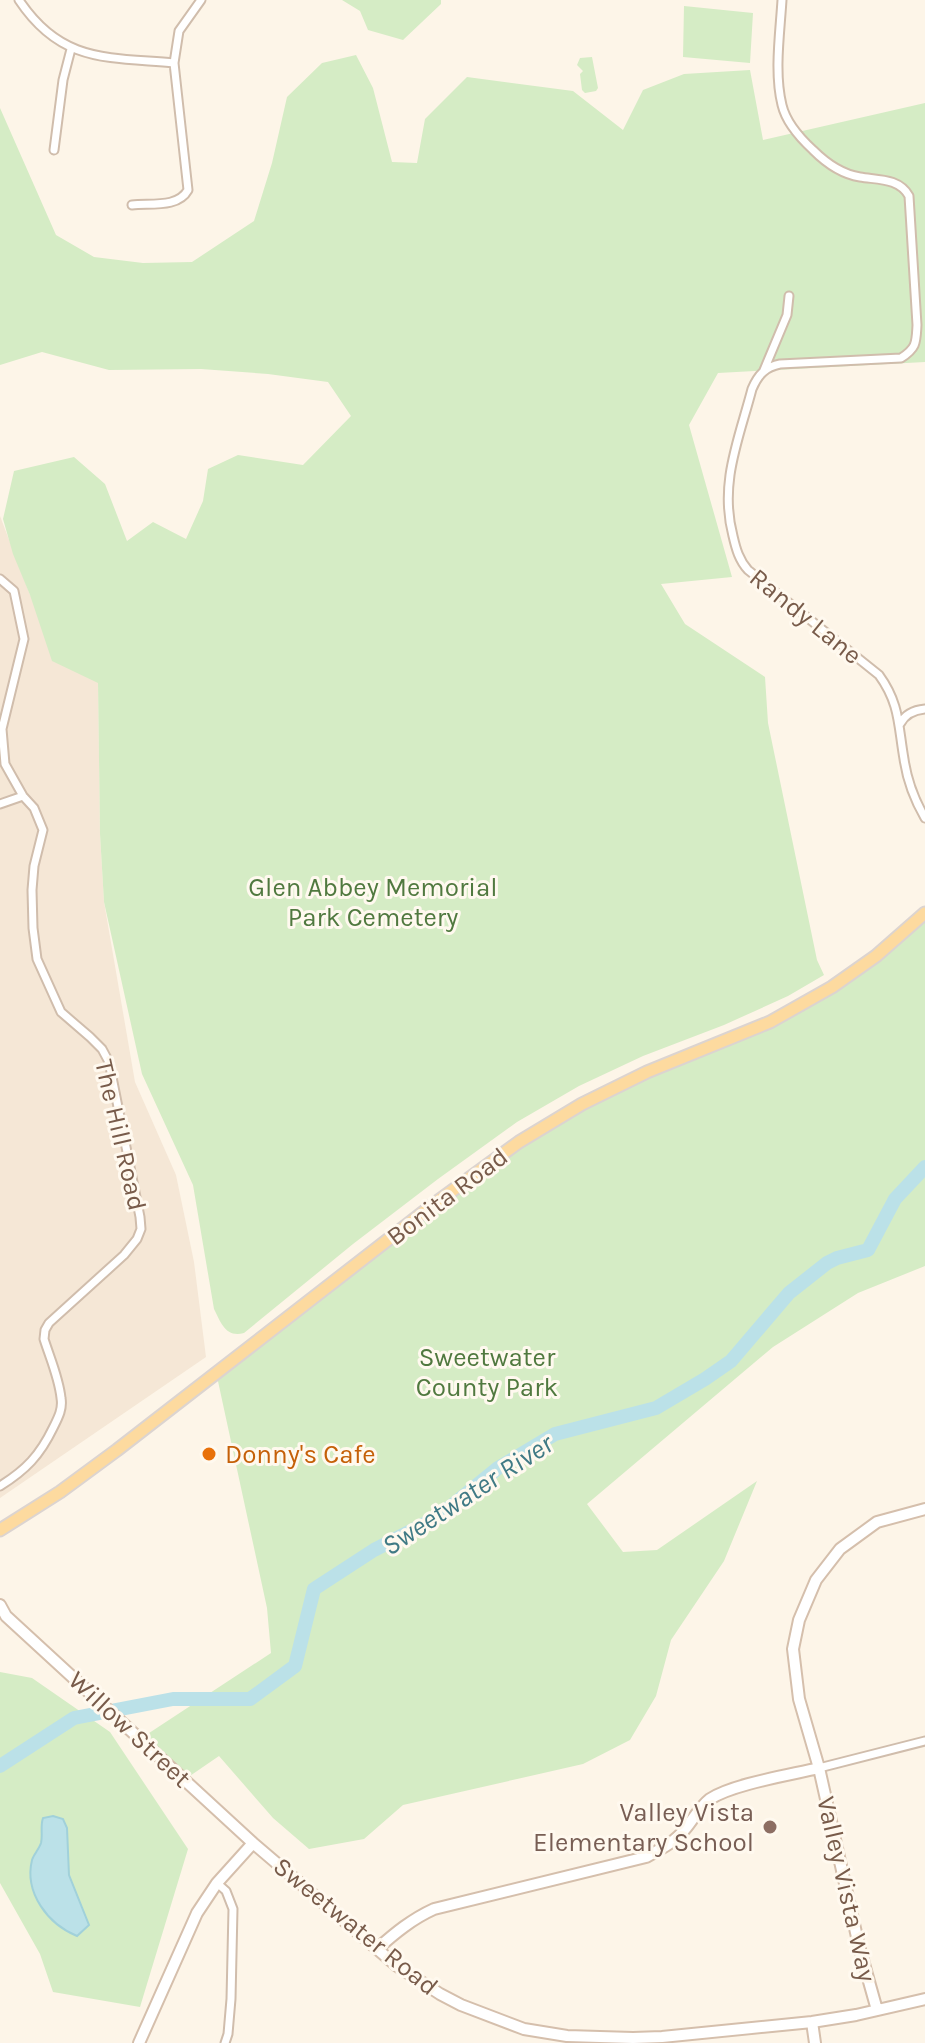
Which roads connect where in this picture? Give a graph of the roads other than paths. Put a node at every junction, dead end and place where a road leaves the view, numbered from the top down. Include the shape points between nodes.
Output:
1 (19, 0) edge
2 (201, 0) edge
3 (782, 0) edge
4 (71, 49) junction
5 (174, 63) junction
6 (54, 150) dead end
7 (132, 205) dead end
8 (789, 296) dead end
9 (763, 372) junction
10 (0, 579) edge
11 (925, 709) edge
12 (899, 726) junction
13 (23, 796) junction
14 (0, 804) edge
15 (925, 818) edge
16 (925, 913) edge
17 (0, 1486) edge
18 (925, 1509) edge
19 (0, 1530) edge
20 (0, 1605) edge
21 (3, 1615) edge
22 (925, 1741) edge
23 (819, 1768) junction
24 (253, 1843) junction
25 (217, 1883) junction
26 (377, 1949) junction
27 (925, 1999) edge
28 (877, 2010) junction
29 (812, 2022) junction
30 (139, 2043) edge
31 (225, 2043) edge
32 (815, 2043) edge

1 - 4 street via 45,31
2 - 5 street via 179,31
3 - 9 street via 779,83 782,108 797,135 841,172 893,182 909,196 917,325 912,351 901,358 780,364
4 - 5 street
4 - 6 street
5 - 7 street via 188,190 175,202
8 - 9 street, Randy Lane via 787,315
9 - 12 street, Randy Lane via 752,389 729,475 726,496 736,551 748,570 879,675 893,696
10 - 13 street, The Hill Road via 14,591 24,639 2,729 5,764
11 - 12 street via 903,717
12 - 15 street, Randy Lane via 914,799
13 - 14 street
13 - 17 street, The Hill Road via 43,830 32,890 37,959 61,1012 109,1062 141,1229 124,1255 45,1330 60,1389 60,1415 37,1456
16 - 19 main road, Bonita Road via 832,987 770,1022 647,1072 519,1142 117,1450
18 - 23 main road, Valley Vista Way via 877,1522 854,1537 816,1580 804,1607 793,1649 799,1699
20 - 21 main road, Willow Street
21 - 24 main road, Willow Street
22 - 23 street
23 - 26 main road via 726,1791 708,1801 669,1845 646,1857 434,1909 417,1916
23 - 28 main road, Valley Vista Way
24 - 25 main road, Sweetwater Road
24 - 26 main road, Sweetwater Road
25 - 30 main road, Sweetwater Road via 197,1913
25 - 31 street via 233,1909
26 - 29 main road, Sweetwater Road via 440,1994 524,2029 567,2036 662,2037
27 - 28 main road, Sweetwater Road
28 - 29 main road, Sweetwater Road
29 - 32 main road

